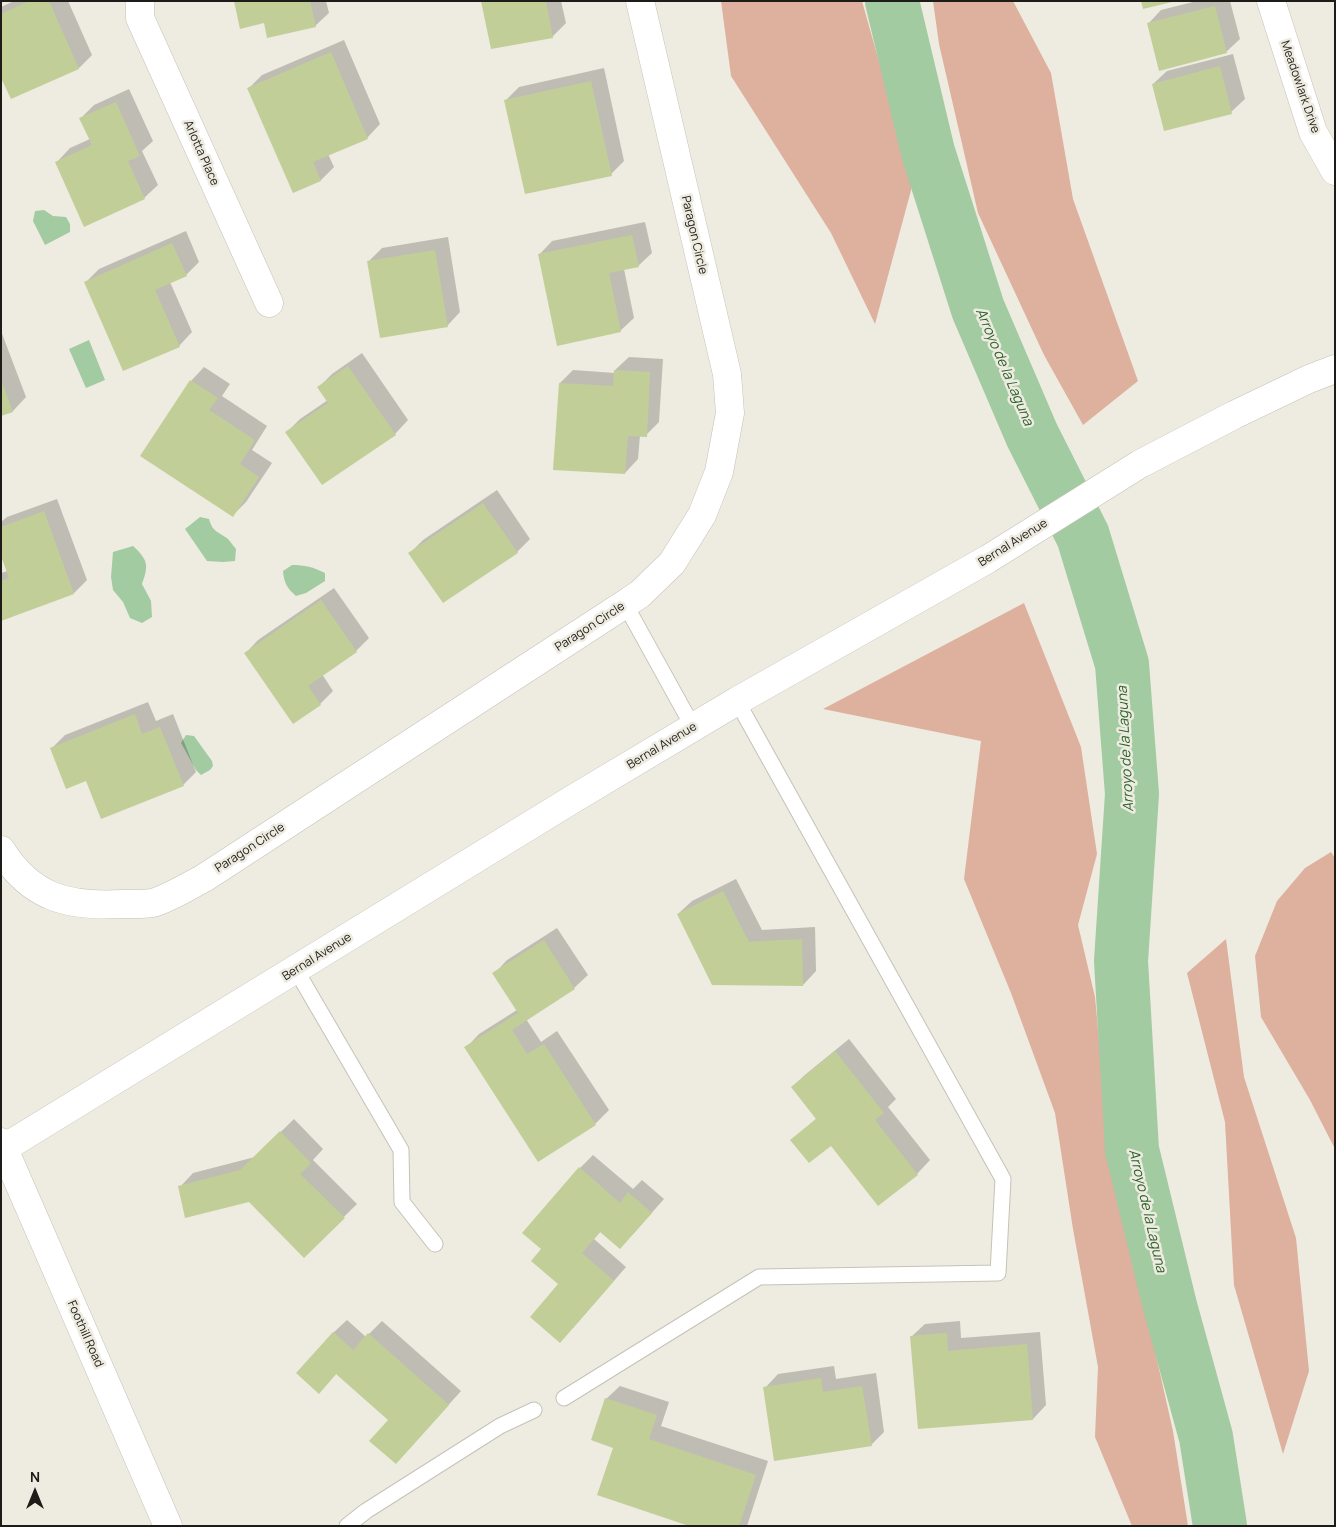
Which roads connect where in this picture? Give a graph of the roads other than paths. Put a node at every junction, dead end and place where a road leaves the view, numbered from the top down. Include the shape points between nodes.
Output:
1 (140, 1) edge
2 (640, 1) edge
3 (1271, 1) edge
4 (1324, 128) edge
5 (1335, 171) edge
6 (269, 303) dead end
7 (1335, 369) edge
8 (626, 604) junction
9 (737, 701) junction
10 (693, 727) junction
11 (1, 850) edge
12 (296, 970) junction
13 (3, 1145) edge
14 (435, 1244) dead end
15 (564, 1398) dead end
16 (534, 1410) dead end
17 (168, 1526) edge
18 (347, 1526) edge

1 - 6 main road, Arlotta Place via 140,18
2 - 8 main road, Paragon Circle via 727,374 730,413 719,472 702,514 672,564
3 - 4 main road, Meadowlark Drive
4 - 5 main road, Meadowlark Drive
7 - 9 main road, Bernal Avenue via 1234,415 1140,464 988,560
8 - 10 lane
8 - 11 main road, Paragon Circle via 204,878 155,902 93,906 59,900 36,888 11,865
9 - 10 main road, Bernal Avenue
9 - 15 lane via 1003,1179 998,1272 759,1276
10 - 12 main road, Bernal Avenue
12 - 13 main road, Bernal Avenue
12 - 14 lane via 401,1150 402,1202
13 - 17 main road, Foothill Road
16 - 18 lane via 500,1426

